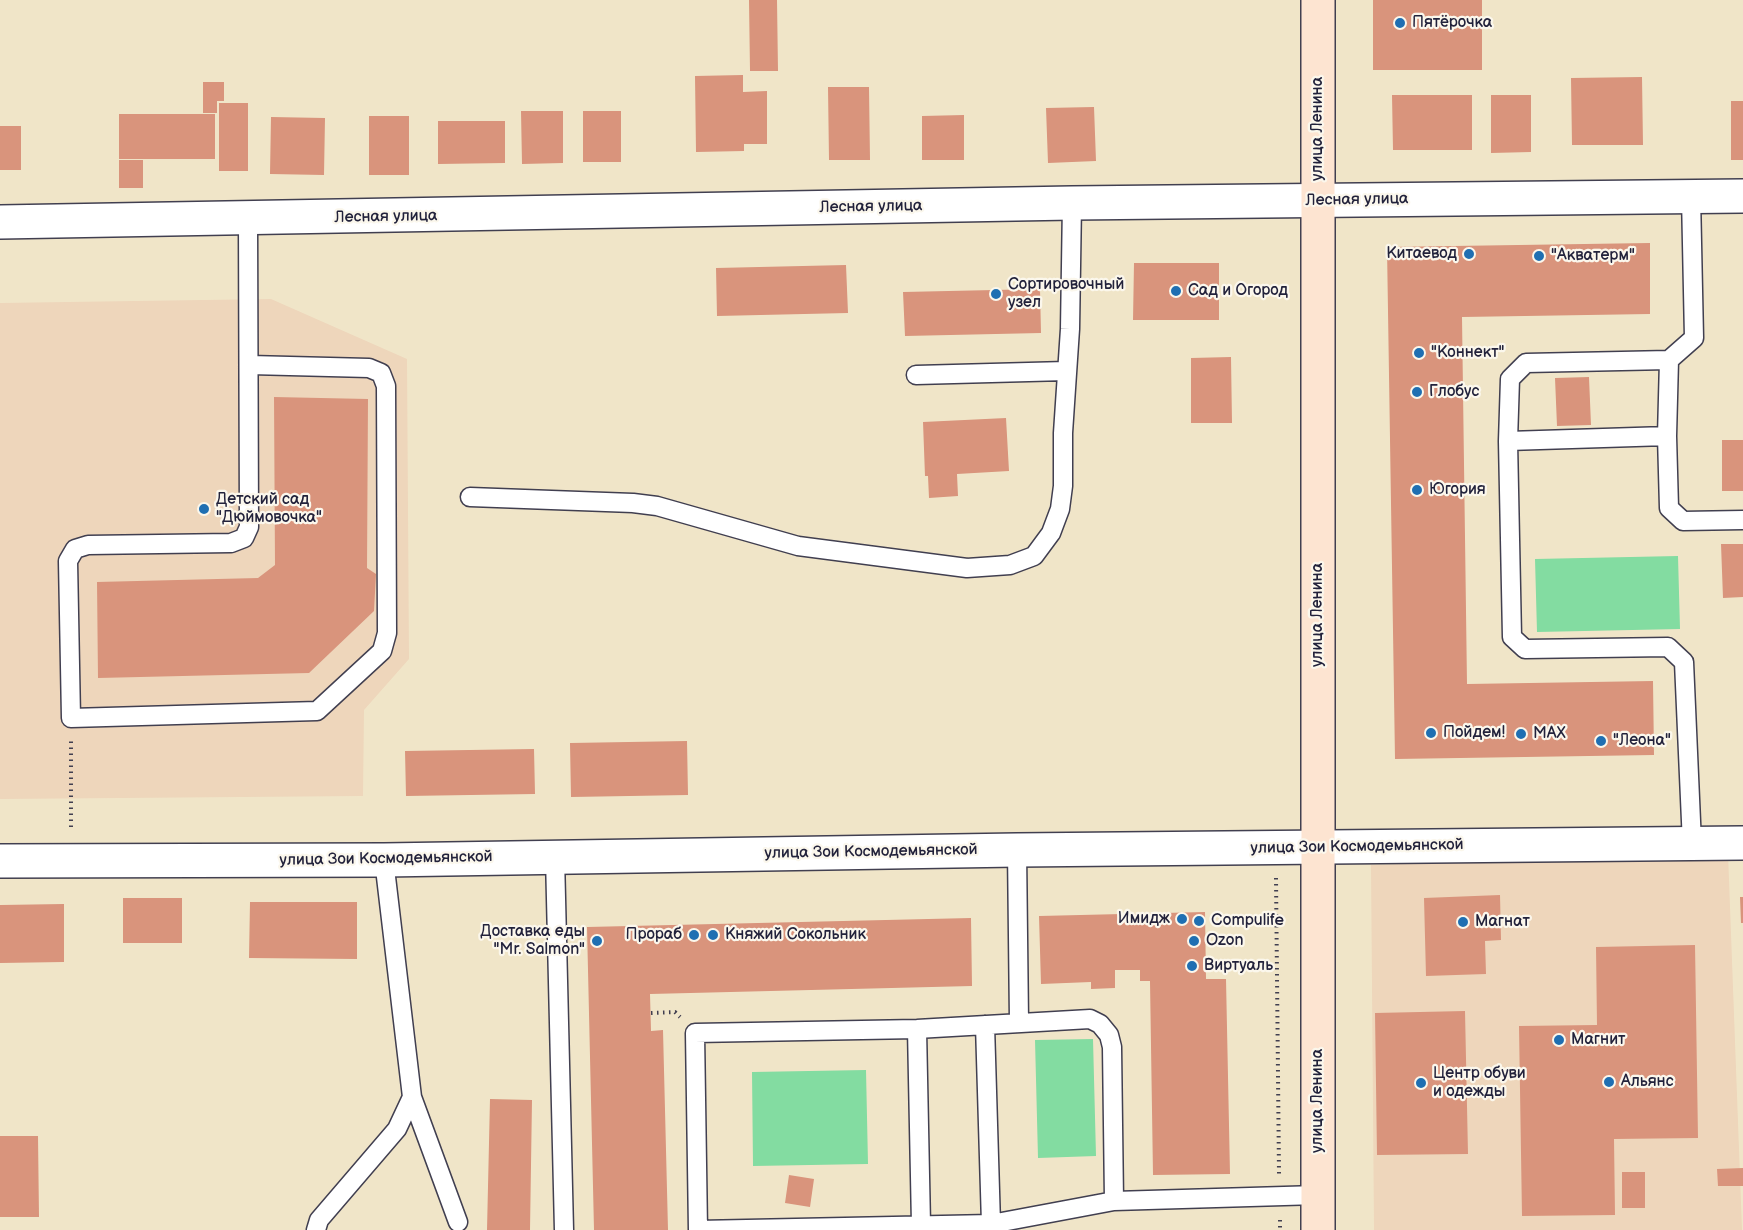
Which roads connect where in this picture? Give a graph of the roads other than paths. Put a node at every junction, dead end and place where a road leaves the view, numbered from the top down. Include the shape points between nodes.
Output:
1 (1318, 0) edge
2 (1691, 196) junction
3 (1743, 196) edge
4 (1317, 201) junction
5 (1072, 202) junction
6 (248, 220) junction
7 (0, 222) edge
8 (1670, 360) junction
9 (250, 364) junction
10 (1066, 371) junction
11 (916, 375) dead end
12 (1667, 436) junction
13 (1508, 441) junction
14 (470, 497) dead end
15 (1743, 520) edge
16 (1692, 843) junction
17 (1743, 843) edge
18 (1319, 848) junction
19 (1017, 850) junction
20 (555, 857) junction
21 (384, 860) junction
22 (0, 861) edge
23 (1019, 1022) junction
24 (985, 1025) junction
25 (917, 1029) junction
26 (412, 1097) junction
27 (1318, 1195) junction
28 (1114, 1201) junction
29 (458, 1222) dead end
30 (991, 1224) junction
31 (921, 1225) junction
32 (862, 1228) edge
33 (316, 1230) edge
34 (564, 1230) edge
35 (1318, 1230) edge

1 - 4 main road, улица Ленина
2 - 3 street, Лесная улица
2 - 4 street, Лесная улица
2 - 8 lane via 1694,338
4 - 5 street, Лесная улица
4 - 18 main road, улица Ленина
5 - 6 street, Лесная улица
5 - 10 lane
6 - 7 street, Лесная улица
6 - 9 lane
8 - 12 lane
8 - 13 lane via 1526,363 1510,379
9 - 9 lane via 369,368 381,373 386,386 387,621 381,651 317,711 71,718 68,561 75,549 88,545 231,543 244,538 249,527
10 - 11 lane
10 - 14 lane via 1060,509 1051,532 1034,556 1010,565 967,568 798,546 657,506
12 - 13 lane
12 - 15 lane via 1669,508 1683,522
13 - 16 lane via 1512,636 1525,648 1668,647 1684,662
16 - 17 street, улица Зои Космодемьянской
16 - 18 street, улица Зои Космодемьянской
18 - 19 street, улица Зои Космодемьянской
18 - 27 main road, улица Ленина
19 - 20 street, улица Зои Космодемьянской
19 - 23 lane
20 - 21 street, улица Зои Космодемьянской
20 - 34 lane
21 - 22 street, улица Зои Космодемьянской
21 - 26 lane
23 - 24 lane
23 - 28 lane via 1090,1019 1109,1035
24 - 25 lane
24 - 30 lane
25 - 31 lane
25 - 32 lane via 695,1033 698,1230
26 - 29 lane
26 - 33 lane via 397,1130 319,1220
27 - 28 lane
27 - 35 main road, улица Ленина
28 - 30 lane
30 - 31 lane
31 - 32 lane

